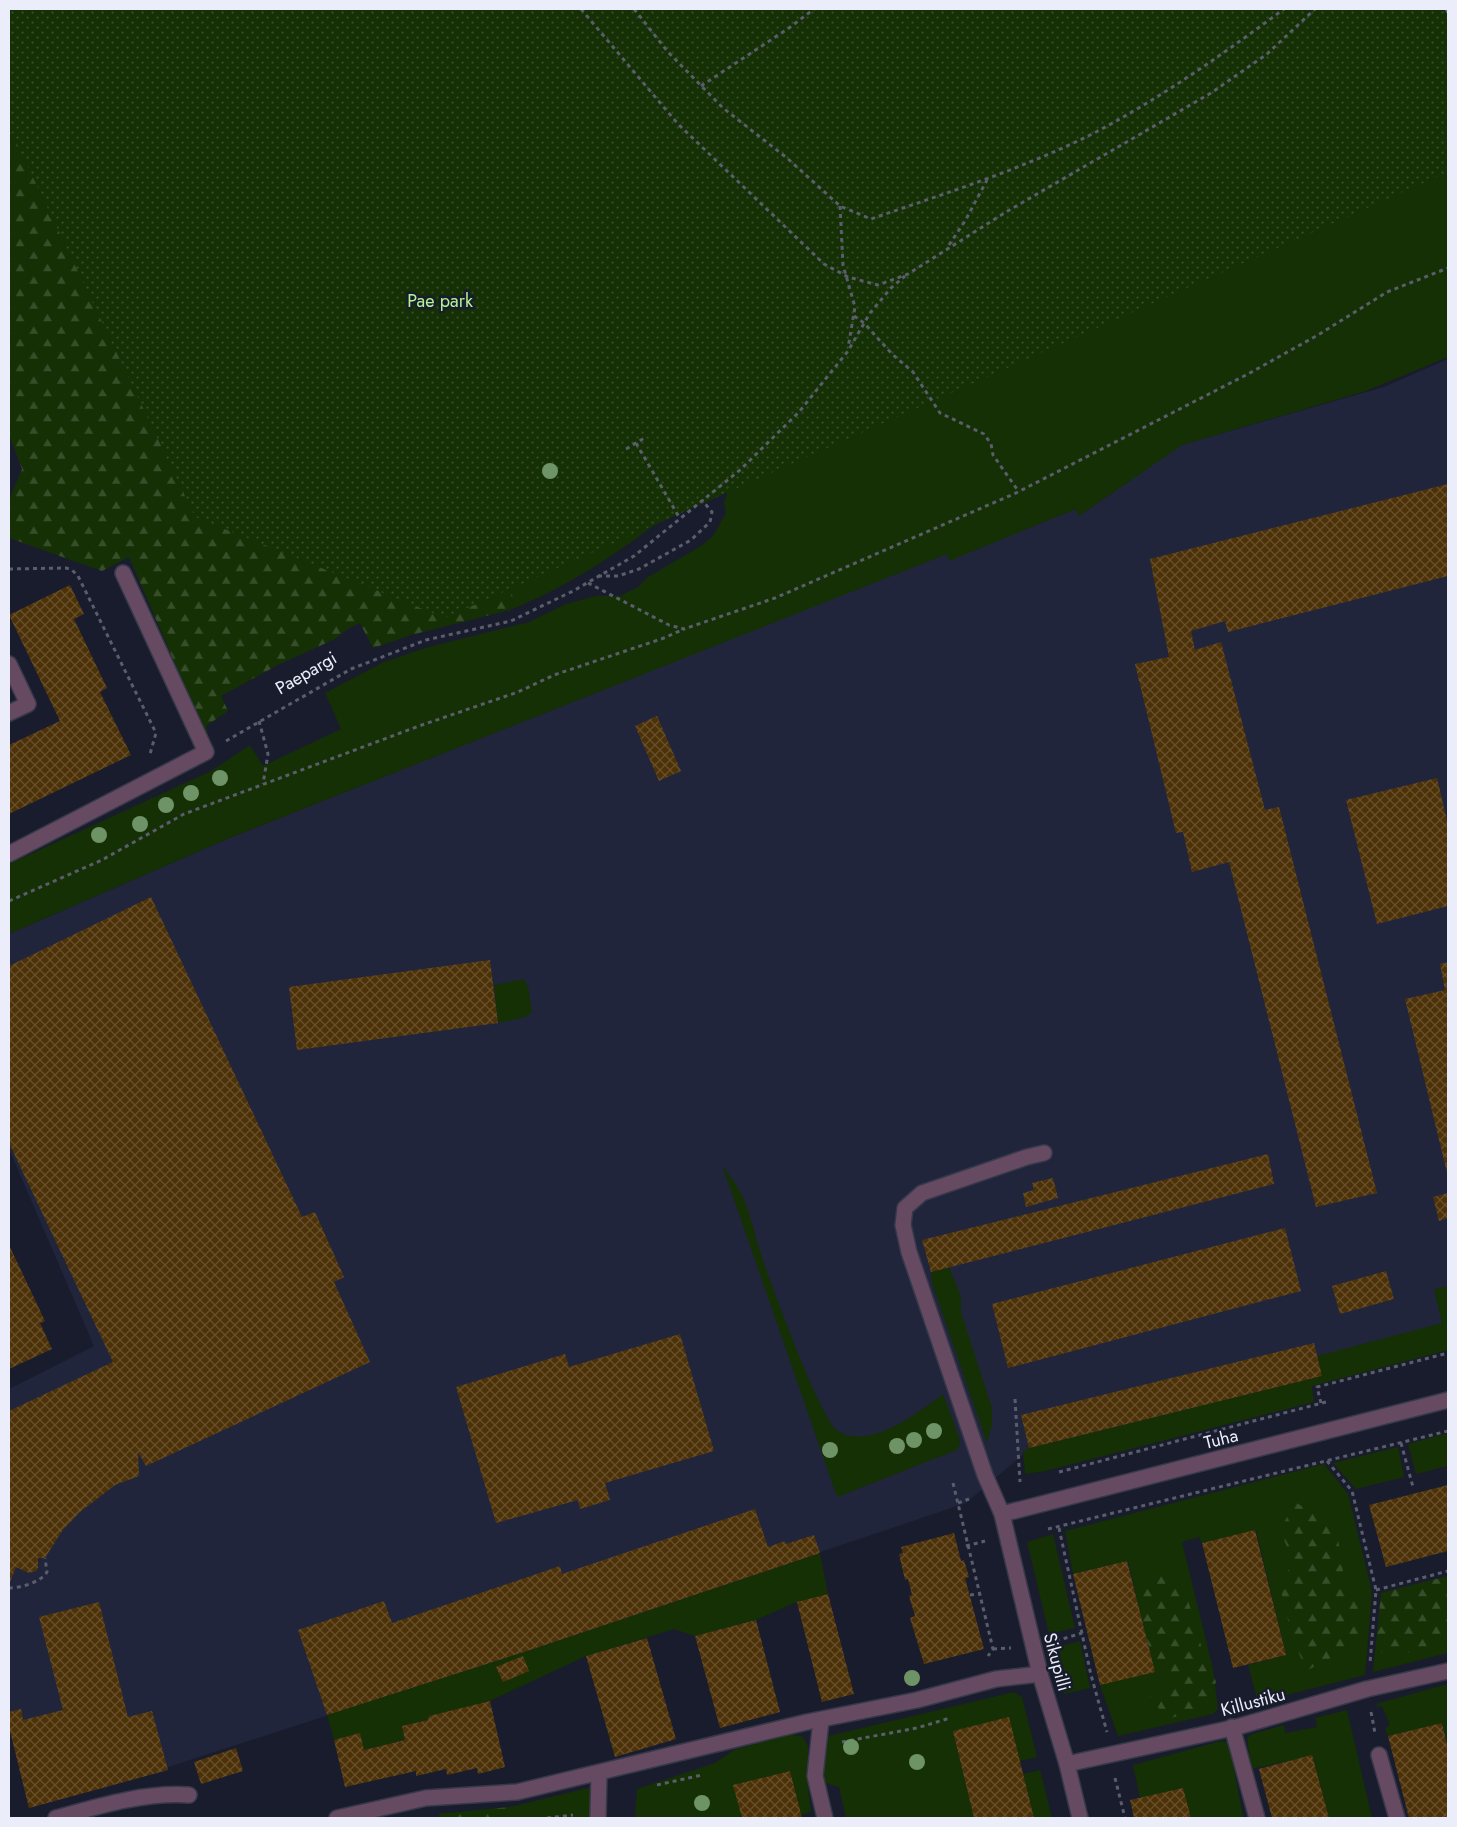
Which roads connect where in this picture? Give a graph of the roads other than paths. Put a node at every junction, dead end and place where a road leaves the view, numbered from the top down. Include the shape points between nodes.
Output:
1 (124, 573) dead end
2 (9, 664) edge
3 (9, 713) edge
4 (9, 854) edge
5 (1044, 1153) dead end
6 (1448, 1400) edge
7 (1002, 1514) junction
8 (1448, 1671) edge
9 (1040, 1674) junction
10 (822, 1720) junction
11 (1232, 1728) junction
12 (1379, 1755) road end
13 (1067, 1764) junction
14 (599, 1773) junction
15 (189, 1795) dead end
16 (56, 1818) edge
17 (337, 1818) edge
18 (598, 1818) edge
19 (825, 1818) edge
20 (1080, 1818) edge
21 (1257, 1818) edge
22 (1397, 1818) edge

1 - 4 street via 206,752
2 - 3 street via 28,704
5 - 7 street, Sikupilli via 922,1193 905,1208 903,1225 909,1252
6 - 7 street, Tuha
7 - 9 street, Sikupilli
8 - 11 street, Killustiku via 1367,1689
9 - 10 street via 996,1679
9 - 13 street, Sikupilli
10 - 14 street
10 - 19 street via 815,1776
11 - 13 street, Killustiku
11 - 21 street
12 - 22 street
13 - 20 street, Sikupilli
14 - 17 street via 517,1792 426,1798
14 - 18 street
15 - 16 street via 170,1794 106,1804

